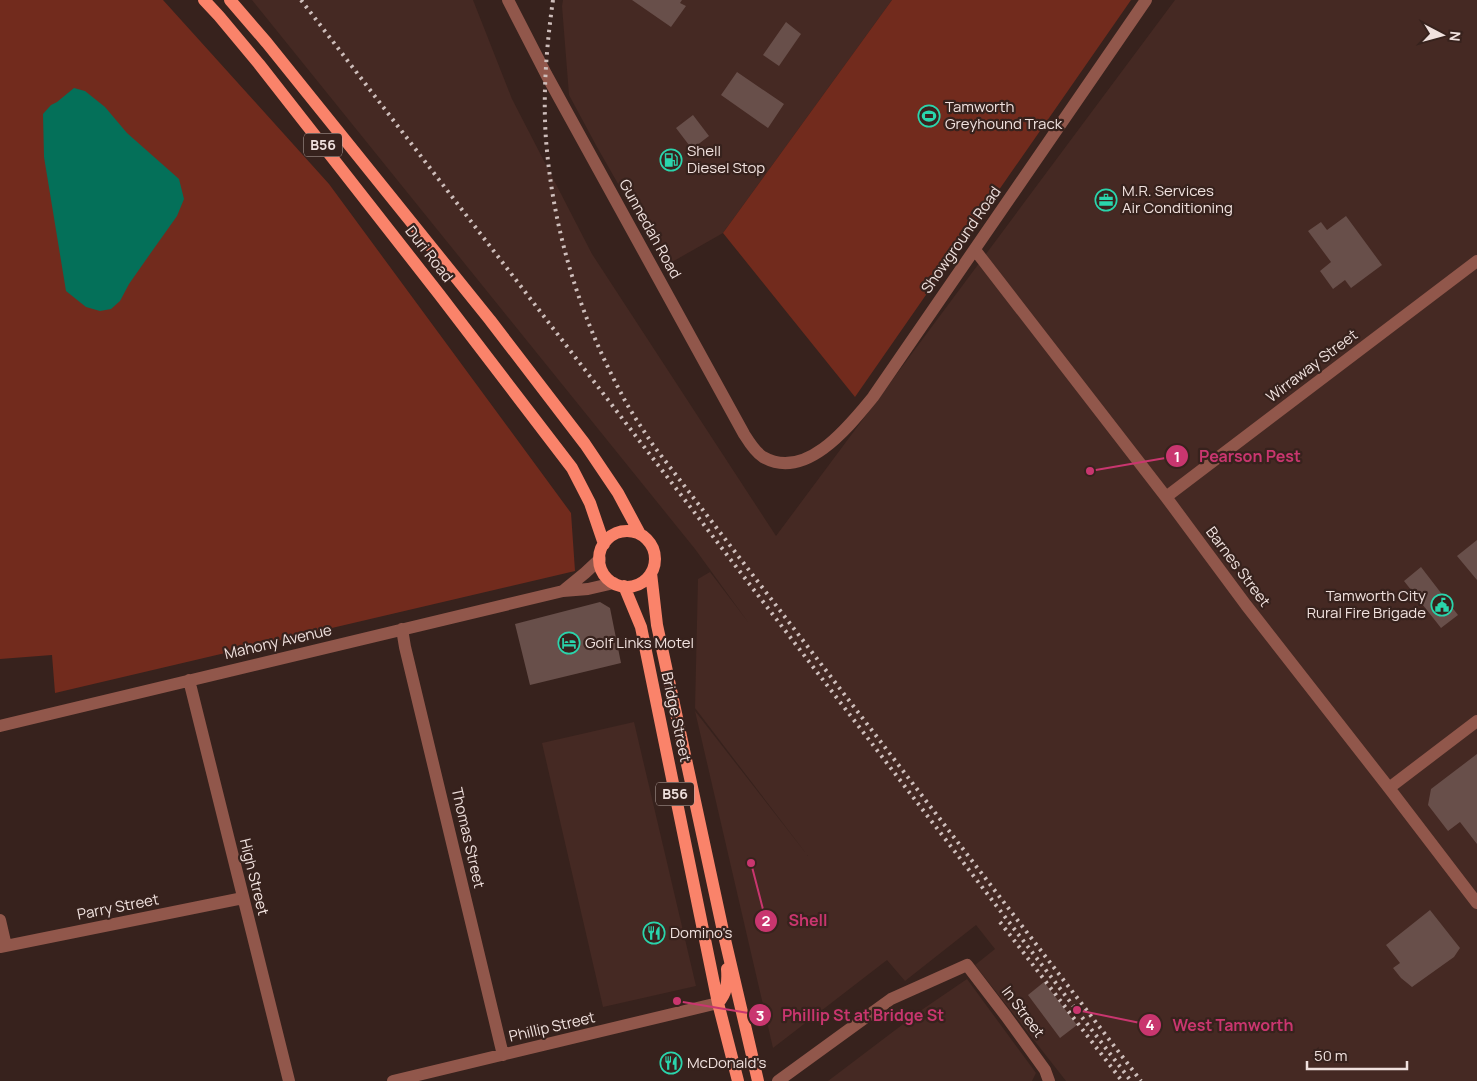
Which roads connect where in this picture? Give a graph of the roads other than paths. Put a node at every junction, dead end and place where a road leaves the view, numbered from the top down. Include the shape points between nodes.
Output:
1 (204, 0) edge
2 (230, 0) edge
3 (508, 0) edge
4 (1146, 0) edge
5 (975, 250) junction
6 (1477, 261) edge
7 (776, 462) joint
8 (1166, 497) junction
9 (640, 534) junction
10 (604, 544) junction
11 (600, 559) junction
12 (651, 573) junction
13 (619, 585) junction
14 (563, 591) junction
15 (402, 630) junction
16 (189, 680) junction
17 (1477, 722) edge
18 (0, 726) edge
19 (1389, 788) junction
20 (243, 898) junction
21 (1477, 903) edge
22 (0, 920) edge
23 (723, 931) junction
24 (3, 947) edge
25 (718, 1003) junction
26 (503, 1055) junction
27 (288, 1081) edge
28 (393, 1081) edge
29 (738, 1081) edge
30 (758, 1081) edge
31 (778, 1081) edge
32 (1049, 1081) edge

1 - 10 main road, Duri Road / B56 via 260,64 572,468 590,503
2 - 9 main road, Duri Road / B56 via 484,312 573,428 618,493
3 - 7 street, Gunnedah Road via 744,434 762,457
4 - 5 street, Showground Road
5 - 7 street, Showground Road via 873,397 842,433 829,445 801,460
5 - 8 street, Barnes Street
6 - 8 street, Wirraway Street
8 - 19 street, Barnes Street
9 - 10 main road via 632,531 616,533
9 - 12 main road, B56 via 653,547 655,565
10 - 11 main road
11 - 13 main road, B56 via 608,579
11 - 14 street, Mahony Avenue
12 - 13 main road via 640,584
12 - 23 main road, Bridge Street / B56 via 657,625
13 - 14 street, Mahony Avenue
13 - 25 main road, Bridge Street / B56 via 641,627
14 - 15 street, Mahony Avenue
15 - 16 street, Mahony Avenue
15 - 26 street, Thomas Street
16 - 18 street, Mahony Avenue
16 - 20 street, High Street
17 - 19 street
19 - 21 street, Barnes Street
20 - 24 street, Parry Street
20 - 27 street, High Street
22 - 24 street
23 - 25 main road, Bridge Street via 727,983 724,997
23 - 30 main road, Bridge Street / B56
25 - 26 street, Phillip Street
25 - 29 main road, Bridge Street / B56
26 - 28 street, Phillip Street
31 - 32 street, In Street via 891,999 966,965 1040,1062

